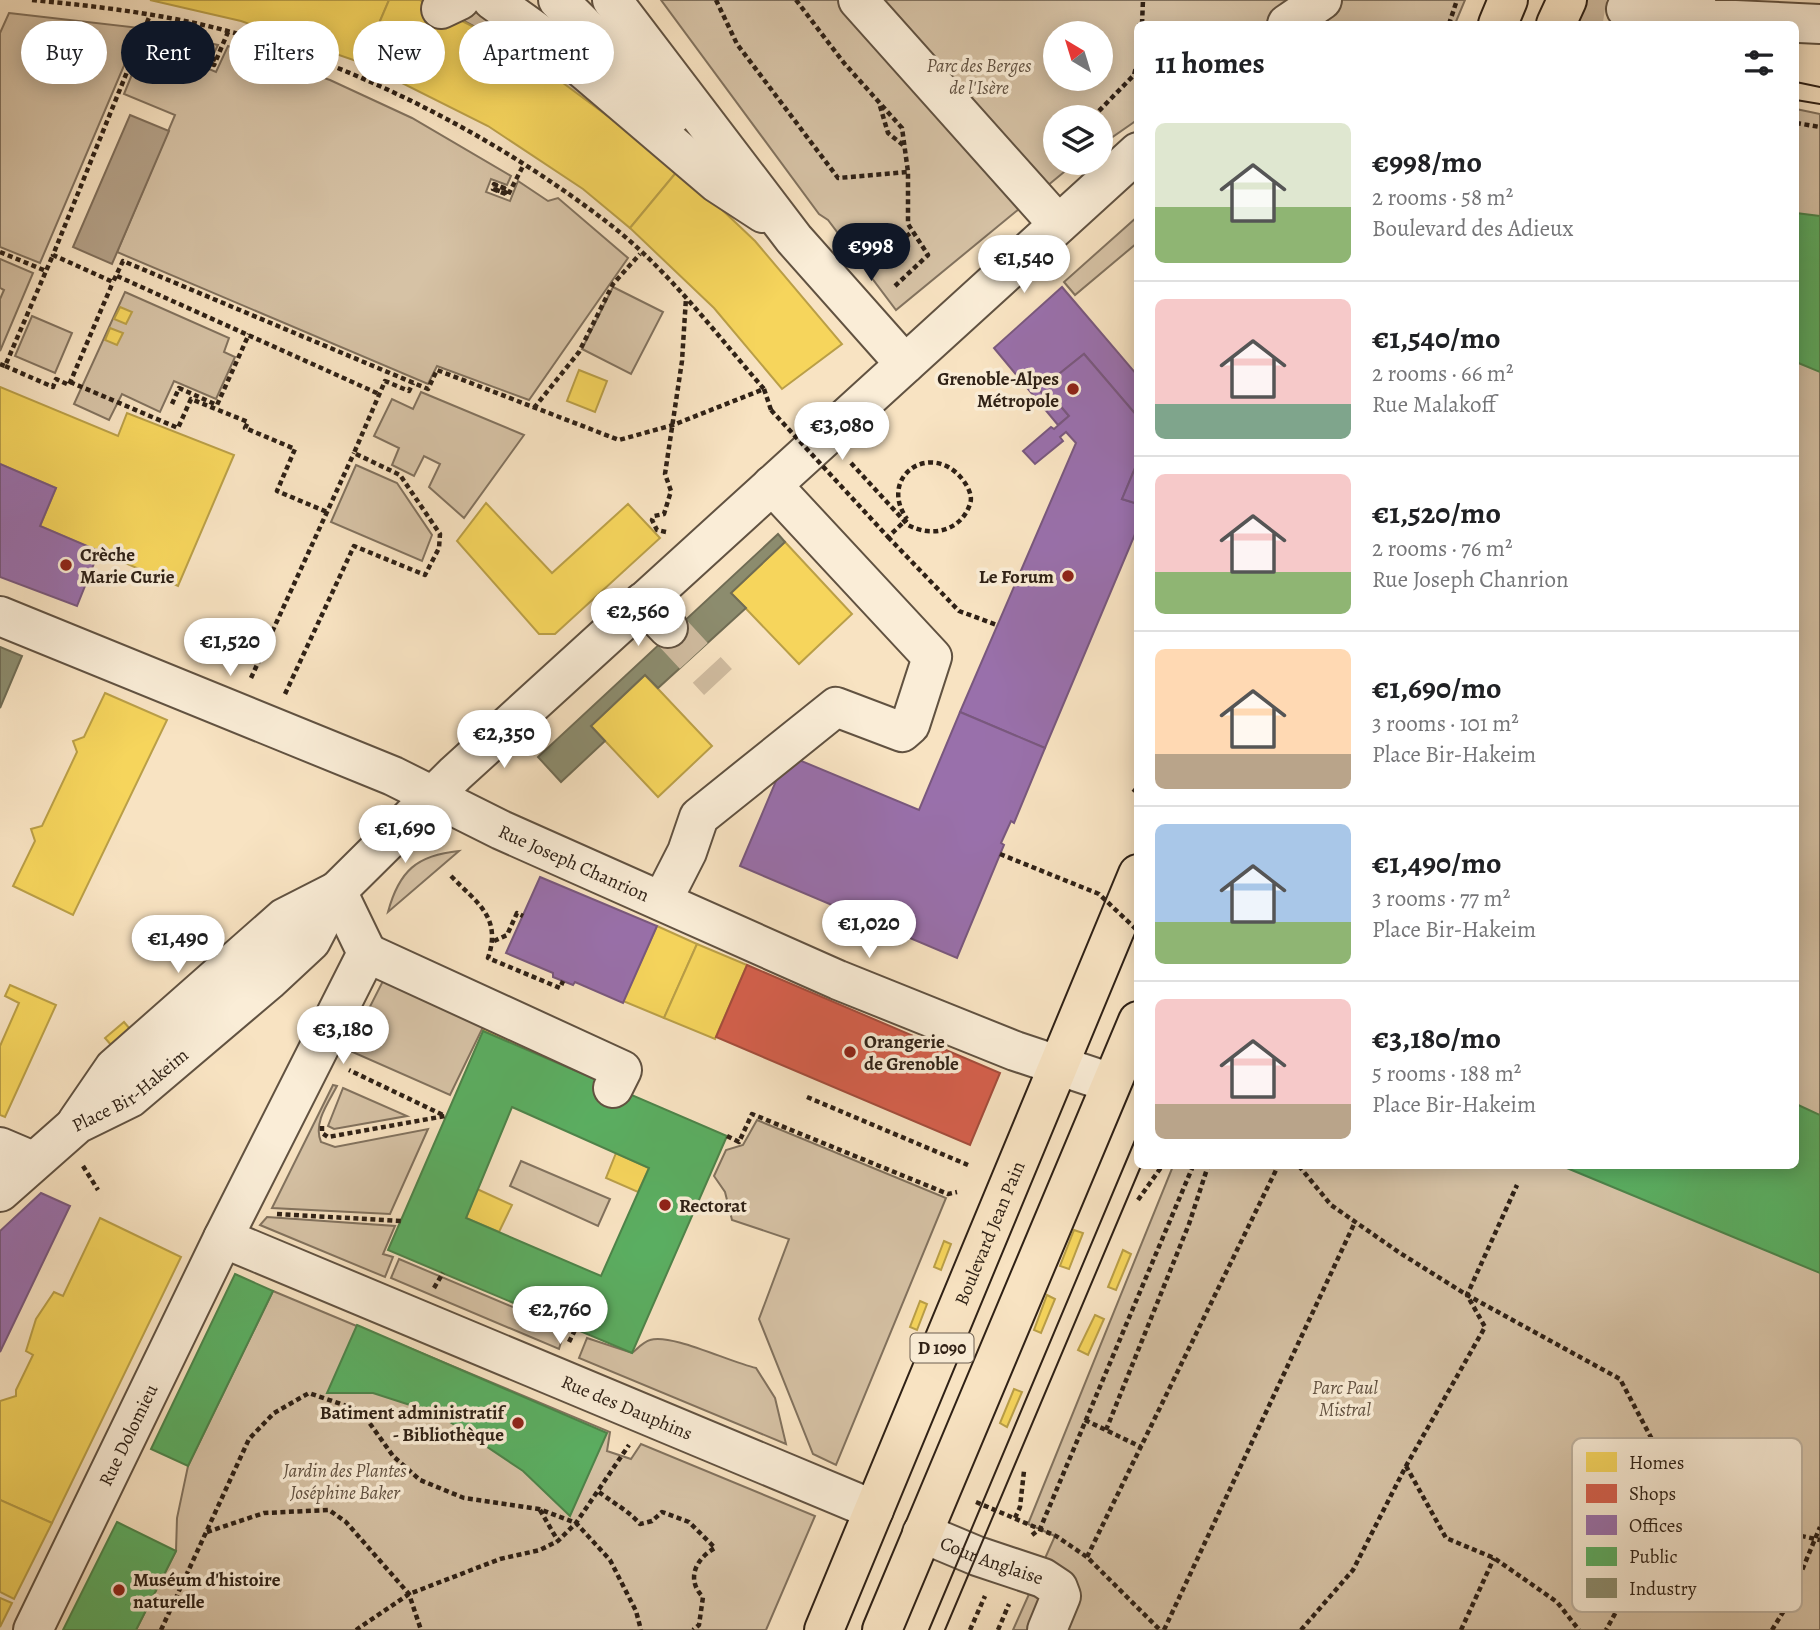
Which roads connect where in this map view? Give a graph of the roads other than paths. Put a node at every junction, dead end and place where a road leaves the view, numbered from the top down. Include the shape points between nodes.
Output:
1 (492, 0) edge
2 (558, 0) edge
3 (612, 0) edge
4 (858, 0) edge
5 (1322, 0) edge
6 (1508, 0) edge
7 (1567, 0) edge
8 (1626, 9) tunnel mouth
9 (1291, 21) edge
10 (1499, 21) edge
11 (1557, 21) edge
12 (1756, 21) edge
13 (1799, 23) edge
14 (1820, 24) edge
15 (1134, 156) edge
16 (765, 214) junction
17 (1058, 224) junction
18 (794, 239) junction
19 (905, 364) junction
20 (772, 485) junction
21 (0, 616) edge
22 (434, 797) junction
23 (1134, 884) edge
24 (337, 891) junction
25 (662, 901) junction
26 (367, 953) junction
27 (1134, 1030) edge
28 (1059, 1066) junction
29 (1111, 1083) junction
30 (613, 1088) dead end
31 (16, 1154) edge
32 (0, 1192) edge
33 (223, 1238) junction
34 (874, 1510) junction
35 (922, 1533) junction
36 (33, 1630) edge
37 (824, 1630) edge
38 (882, 1630) edge
39 (1047, 1630) edge

1 - 16 street via 555,45 717,183
2 - 16 street via 644,83
3 - 18 street
4 - 17 street
5 - 9 street
6 - 10 main road
7 - 11 main road
8 - 12 street
13 - 14 street
15 - 17 street, Place Bir-Hakeim
16 - 18 street
17 - 19 street, Place Bir-Hakeim
18 - 19 street
19 - 20 street, Place Bir-Hakeim
20 - 22 street, Place Bir-Hakeim via 656,615
20 - 25 street via 932,657 910,724 902,732 836,708 699,817
21 - 22 street, Rue Joseph Chanrion via 393,776
22 - 24 street, Place Bir-Hakeim
22 - 25 street, Rue Joseph Chanrion
23 - 28 main road, Boulevard Jean Pain / D 1090
24 - 26 street
24 - 31 street, Place Bir-Hakeim via 312,941 229,1017 78,1141
25 - 28 street, Rue Joseph Chanrion via 850,985
26 - 30 street via 622,1070
26 - 33 street
27 - 29 main road, D 1090
28 - 29 street, Rue Joseph Chanrion
28 - 34 main road, Boulevard Jean Pain / D 1090
29 - 35 main road, D 1090
31 - 32 street, Place Bir-Hakeim
33 - 34 street, Rue des Dauphins
33 - 36 street, Rue Dolomieu
34 - 37 main road, Boulevard Jean Pain / D 1090
35 - 38 main road, D 1090
35 - 39 street, Cour Anglaise via 1043,1578 1058,1588 1061,1596

